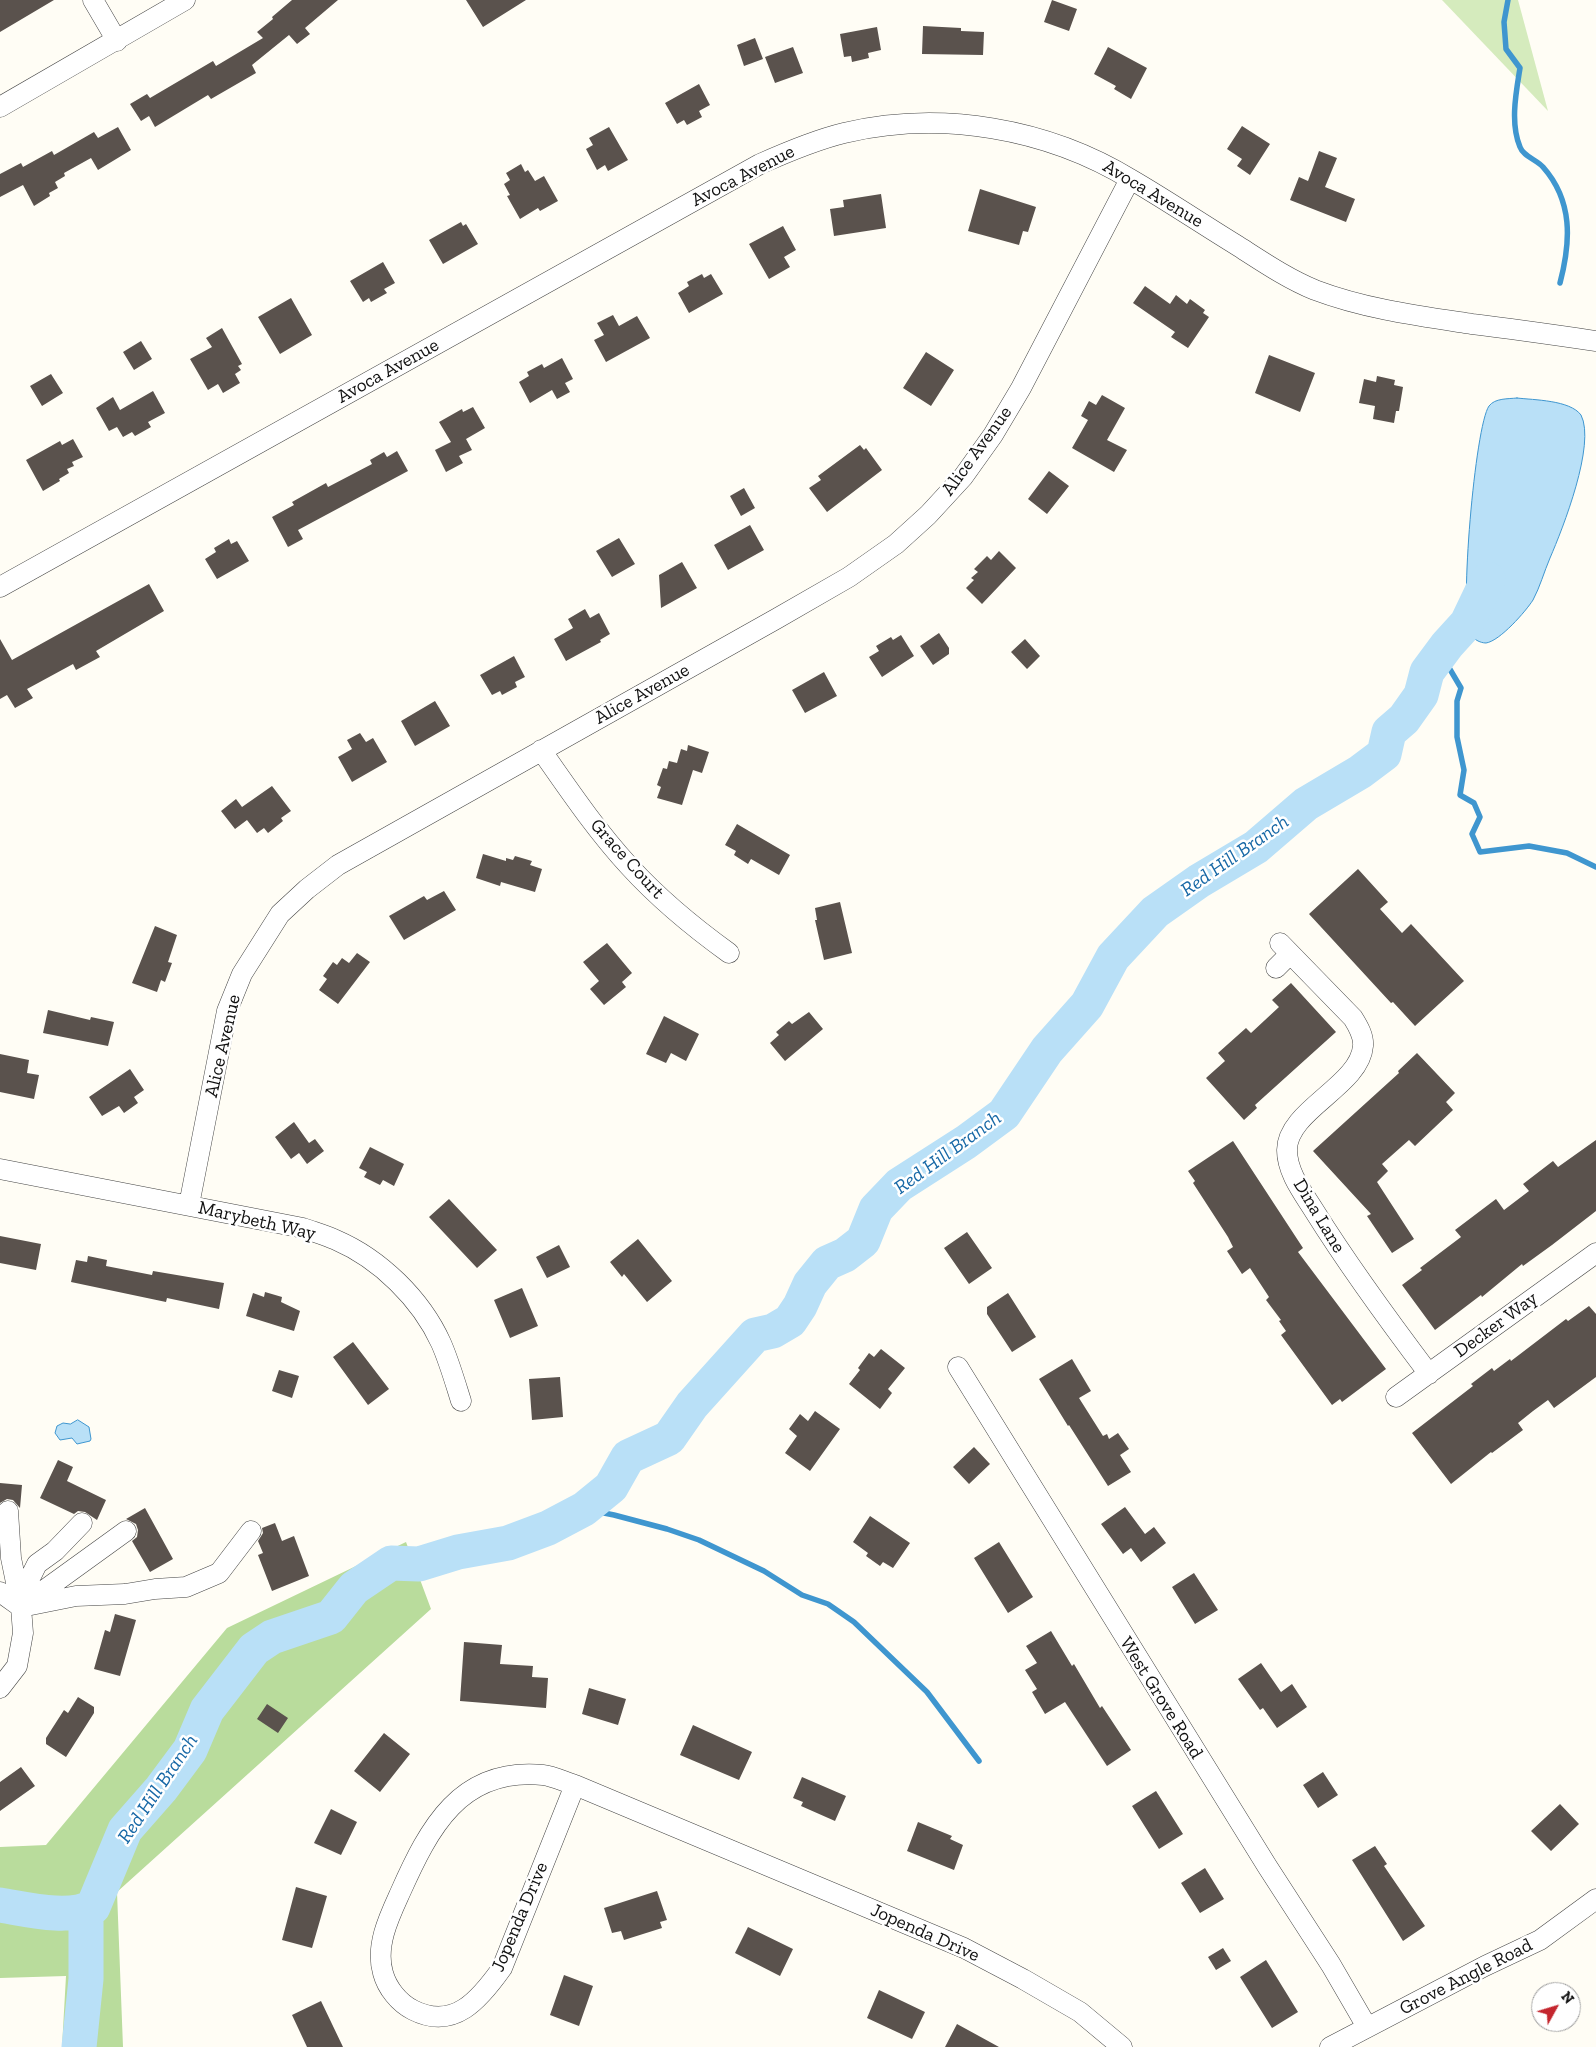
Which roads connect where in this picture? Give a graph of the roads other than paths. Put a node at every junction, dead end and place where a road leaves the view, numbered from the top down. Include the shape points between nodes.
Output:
1 (93, 0) edge
2 (185, 0) edge
3 (117, 41) junction
4 (0, 108) edge
5 (1130, 179) junction
6 (1596, 340) edge
7 (0, 587) edge
8 (541, 750) junction
9 (729, 953) dead end
10 (1276, 968) dead end
11 (0, 1169) edge
12 (190, 1205) junction
13 (1596, 1253) edge
14 (958, 1367) dead end
15 (1429, 1374) junction
16 (1396, 1398) dead end
17 (461, 1401) dead end
18 (8, 1511) dead end
19 (82, 1523) dead end
20 (126, 1531) dead end
21 (251, 1532) dead end
22 (0, 1580) edge
23 (0, 1592) edge
24 (21, 1607) junction
25 (0, 1688) edge
26 (575, 1785) junction
27 (1596, 1899) edge
28 (1367, 2028) junction
29 (1122, 2047) edge
30 (1330, 2047) edge

1 - 3 street
2 - 3 street
3 - 4 street
5 - 6 street, Avoca Avenue via 1279,272 1315,290 1382,309 1436,319
5 - 7 street, Avoca Avenue via 1090,156 1045,140 992,128 939,123 881,126 798,147 752,168
5 - 8 street, Alice Avenue via 1026,380 993,435 963,477 928,515 896,544 850,577
8 - 9 street, Grace Court via 629,866 691,926
8 - 12 street, Alice Avenue via 338,865 280,914 242,974 227,1010
10 - 15 street, Dina Lane via 1285,949 1353,1018 1364,1045 1360,1059 1350,1073 1295,1127 1288,1139 1286,1152 1294,1176 1348,1263
11 - 12 street, Marybeth Way
12 - 17 street, Marybeth Way via 303,1228 337,1240 367,1258 395,1280 421,1308 441,1343
13 - 15 street, Decker Way
14 - 28 street, West Grove Road
15 - 16 street, Decker Way
18 - 24 street via 12,1566
19 - 24 street via 55,1551 37,1564 23,1592
20 - 24 street
21 - 24 street via 219,1573 186,1587 76,1596
22 - 24 street
23 - 24 street
24 - 25 street via 23,1633 16,1666
26 - 26 street, Jopenda Drive via 544,1775 517,1774 492,1779 468,1792 430,1832 386,1925 381,1952 382,1973 405,2006 424,2016 442,2018 459,2012 487,1988 502,1968
26 - 29 street, Jopenda Drive via 964,1948 1080,2012
27 - 28 street, Grove Angle Road via 1540,1940
28 - 30 street, Grove Angle Road

